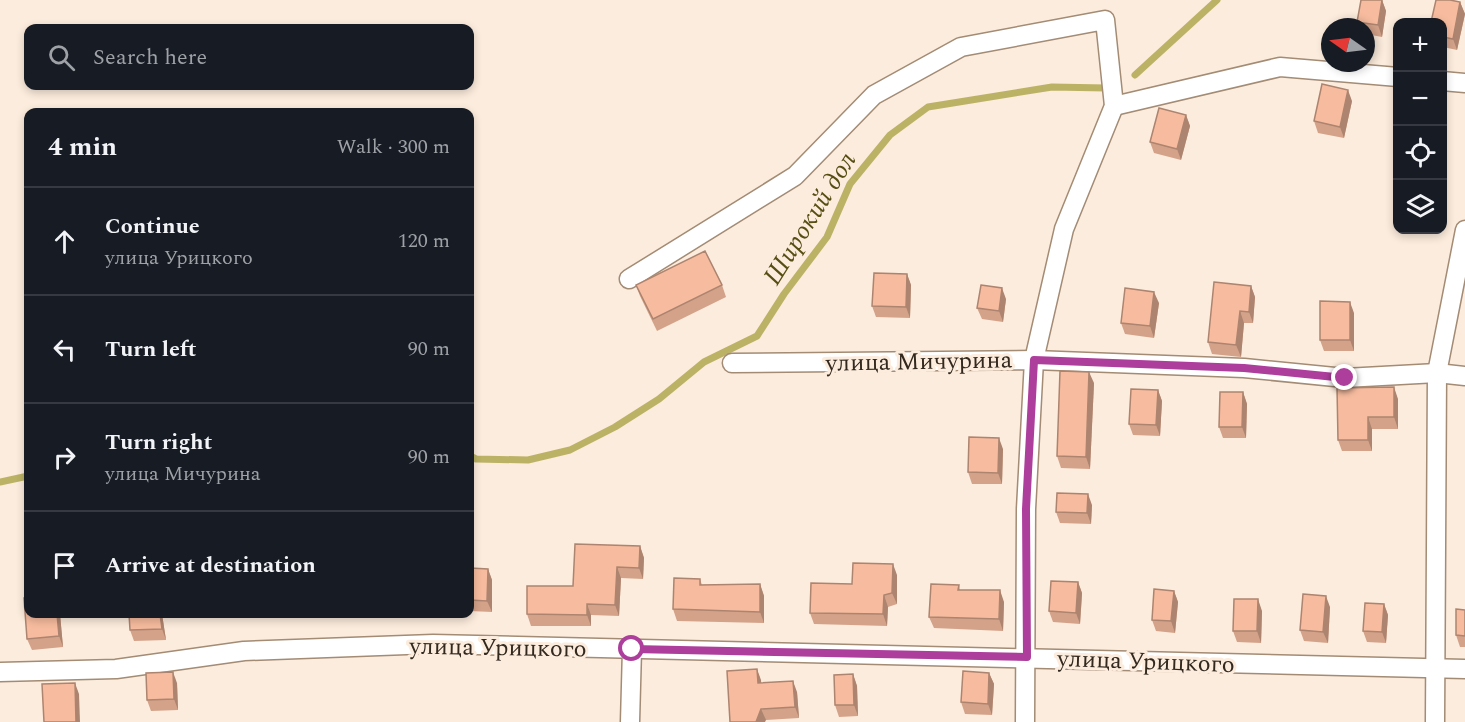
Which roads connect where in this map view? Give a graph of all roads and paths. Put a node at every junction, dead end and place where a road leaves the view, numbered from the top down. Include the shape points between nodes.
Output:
1 (1393, 77) edge
2 (1447, 81) edge
3 (1465, 83) edge
4 (1114, 106) junction
5 (1465, 230) edge
6 (629, 279) dead end
7 (1034, 360) junction
8 (732, 363) dead end
9 (1437, 373) junction
10 (1465, 376) edge
11 (632, 649) junction
12 (1027, 657) junction
13 (1433, 669) junction
14 (1465, 669) edge
15 (0, 672) edge
16 (630, 722) edge
17 (1025, 722) edge
18 (1435, 722) edge

1 - 4 street via 1280,67
2 - 3 street
4 - 6 street via 1105,20 961,47 874,95 795,176
4 - 7 street via 1064,229
5 - 9 street
7 - 8 street, улица Мичурина
7 - 9 street, улица Мичурина via 1244,368 1345,378
7 - 12 street via 1026,509
9 - 10 street, улица Мичурина
9 - 13 street
11 - 12 street, улица Урицкого
11 - 15 street, улица Урицкого via 433,644 268,650 116,669
11 - 16 street
12 - 13 street, улица Урицкого
12 - 17 street
13 - 14 street, улица Урицкого
13 - 18 street

